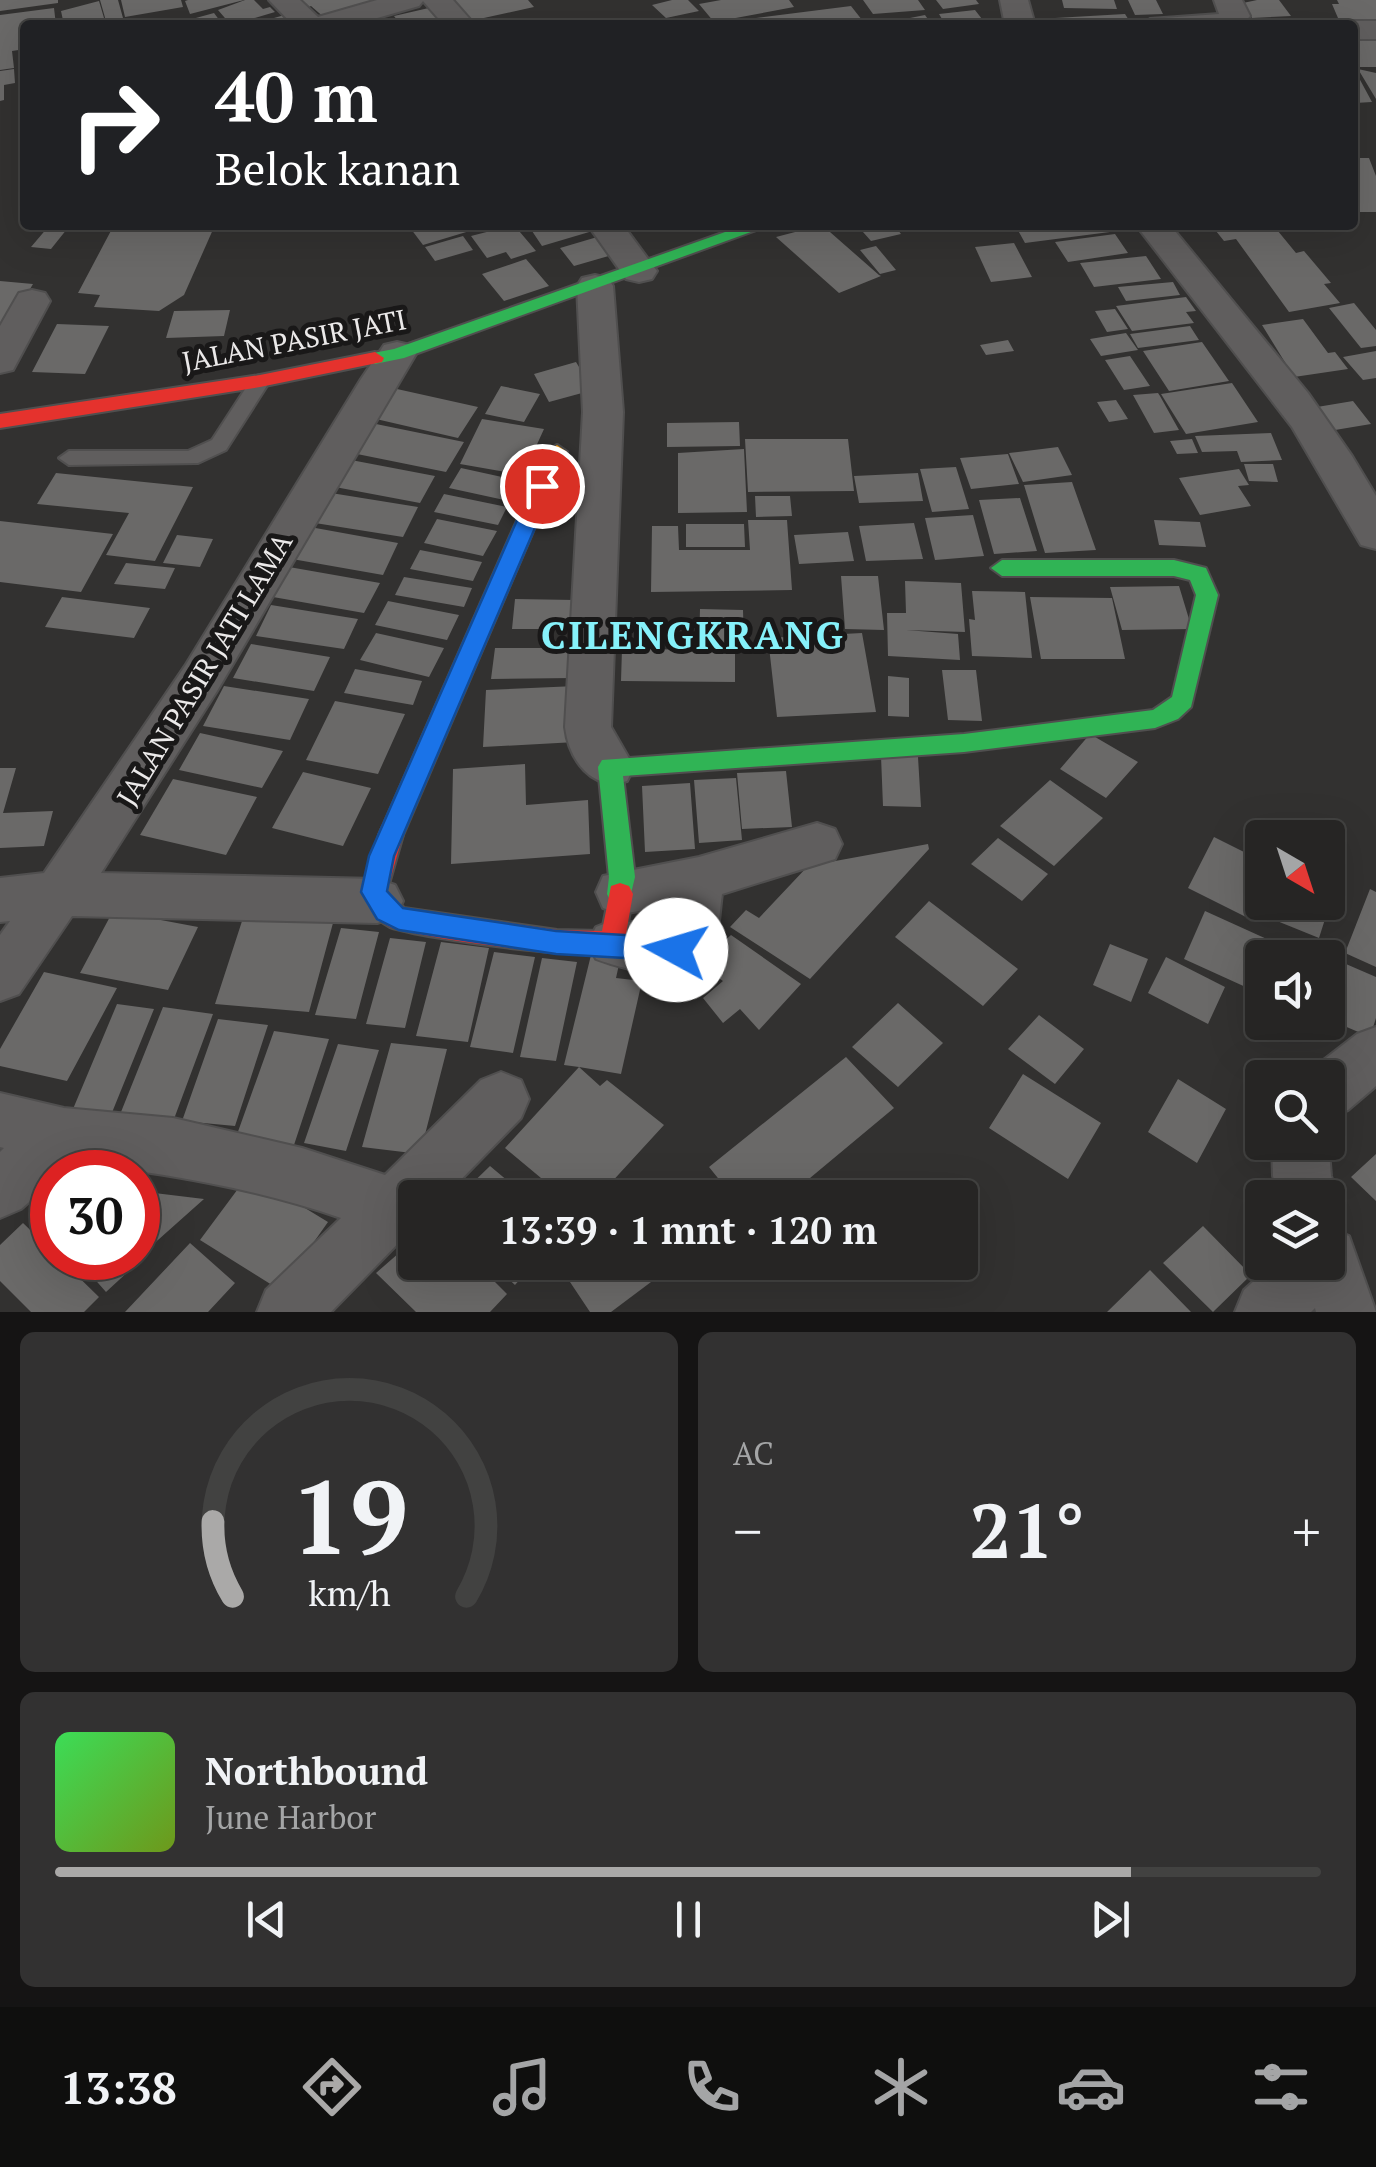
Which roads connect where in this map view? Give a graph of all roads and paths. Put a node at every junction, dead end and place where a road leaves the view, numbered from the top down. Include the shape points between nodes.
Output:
1 (283, 0) edge
2 (409, 0) edge
3 (437, 0) edge
4 (305, 20) edge
5 (339, 20) edge
6 (455, 20) edge
7 (609, 230) edge
8 (747, 230) edge
9 (1157, 230) edge
10 (639, 271) junction
11 (596, 286) junction
12 (32, 300) dead end
13 (397, 354) junction
14 (0, 362) edge
15 (260, 381) junction
16 (0, 420) edge
17 (557, 452) dead end
18 (69, 458) dead end
19 (1376, 534) edge
20 (1002, 568) dead end
21 (610, 767) junction
22 (817, 844) dead end
23 (699, 879) junction
24 (621, 892) junction
25 (59, 894) junction
26 (0, 900) edge
27 (377, 901) junction
28 (614, 943) junction
29 (0, 977) edge
30 (1376, 1052) edge
31 (1345, 1077) edge
32 (501, 1099) dead end
33 (0, 1120) edge
34 (64, 1135) junction
35 (0, 1189) edge
36 (391, 1206) junction
37 (1301, 1280) edge
38 (1336, 1280) edge
39 (288, 1312) edge
40 (1266, 1312) edge
41 (1346, 1312) edge

1 - 4 street
2 - 5 street
3 - 6 street
7 - 10 street
8 - 10 street, JALAN PASIR JATI
9 - 19 street via 1296,404
10 - 11 street, JALAN PASIR JATI
11 - 13 street, JALAN PASIR JATI
11 - 21 street via 603,412 588,727
12 - 14 street
13 - 15 street, JALAN PASIR JATI
13 - 25 street, JALAN PASIR JATI LAMA via 344,431 118,812
15 - 16 street, JALAN PASIR JATI
15 - 18 lane via 219,445 191,458
17 - 27 street via 382,856
20 - 21 street via 1174,568 1198,574 1207,595 1180,706 1148,720 964,743
21 - 24 street
22 - 23 street
23 - 24 street
23 - 28 street via 689,940 676,950
24 - 28 street
25 - 26 street
25 - 27 street
25 - 29 street, JALAN PASIR JATI LAMA
27 - 28 street via 399,918 556,942
30 - 31 street
32 - 36 street
33 - 34 street
34 - 35 street
34 - 36 street via 173,1146 302,1176
36 - 39 street
37 - 40 street
38 - 41 street

